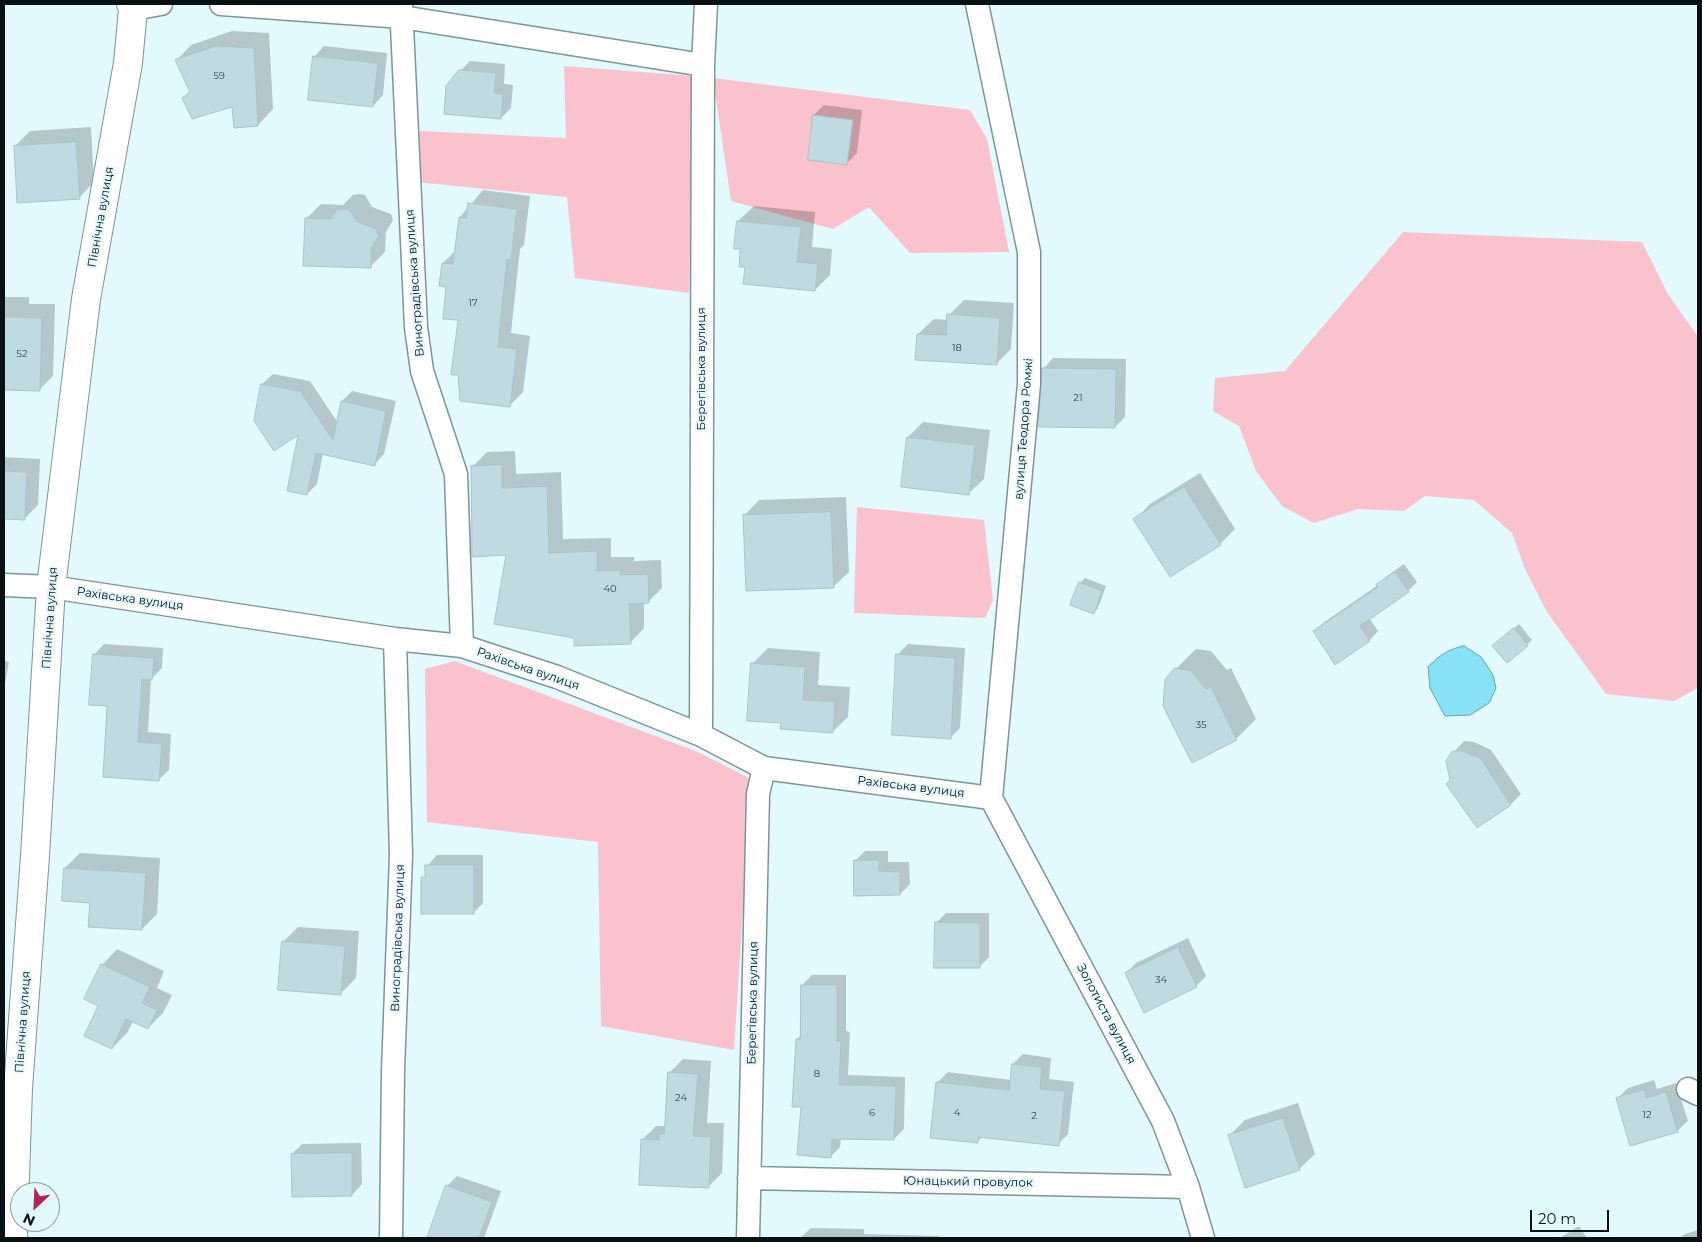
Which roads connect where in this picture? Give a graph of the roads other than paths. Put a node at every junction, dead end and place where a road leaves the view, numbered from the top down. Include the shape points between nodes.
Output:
1 (161, 4) edge
2 (222, 4) edge
3 (706, 4) edge
4 (977, 4) edge
5 (132, 6) edge
6 (402, 11) edge
7 (703, 65) junction
8 (4, 585) edge
9 (51, 587) junction
10 (395, 638) junction
11 (462, 646) junction
12 (701, 734) junction
13 (764, 768) junction
14 (991, 798) junction
15 (749, 1178) junction
16 (1188, 1187) junction
17 (13, 1238) edge
18 (390, 1238) edge
19 (748, 1238) edge
20 (1203, 1238) edge

1 - 5 street
2 - 6 street
3 - 7 street, Берегівська вулиця
4 - 14 street, вулиця Теодора Ромжі via 1029,252 1029,384
5 - 9 street, Північна вулиця via 128,63 86,299
6 - 7 street
6 - 11 street, Виноградівська вулиця via 416,327 422,372 456,474
7 - 12 street, Берегівська вулиця
8 - 9 street, Рахівська вулиця
9 - 10 street, Рахівська вулиця
9 - 17 street, Північна вулиця via 18,1088
10 - 11 street, Рахівська вулиця
10 - 18 street, Виноградівська вулиця via 401,856
11 - 12 street, Рахівська вулиця via 557,677
12 - 13 street, Рахівська вулиця
13 - 14 street, Рахівська вулиця
13 - 15 street, Берегівська вулиця via 758,794
14 - 16 street, Золотиста вулиця via 1163,1121
15 - 16 street, Юнацький провулок
15 - 19 street, Берегівська вулиця
16 - 20 street, Золотиста вулиця

